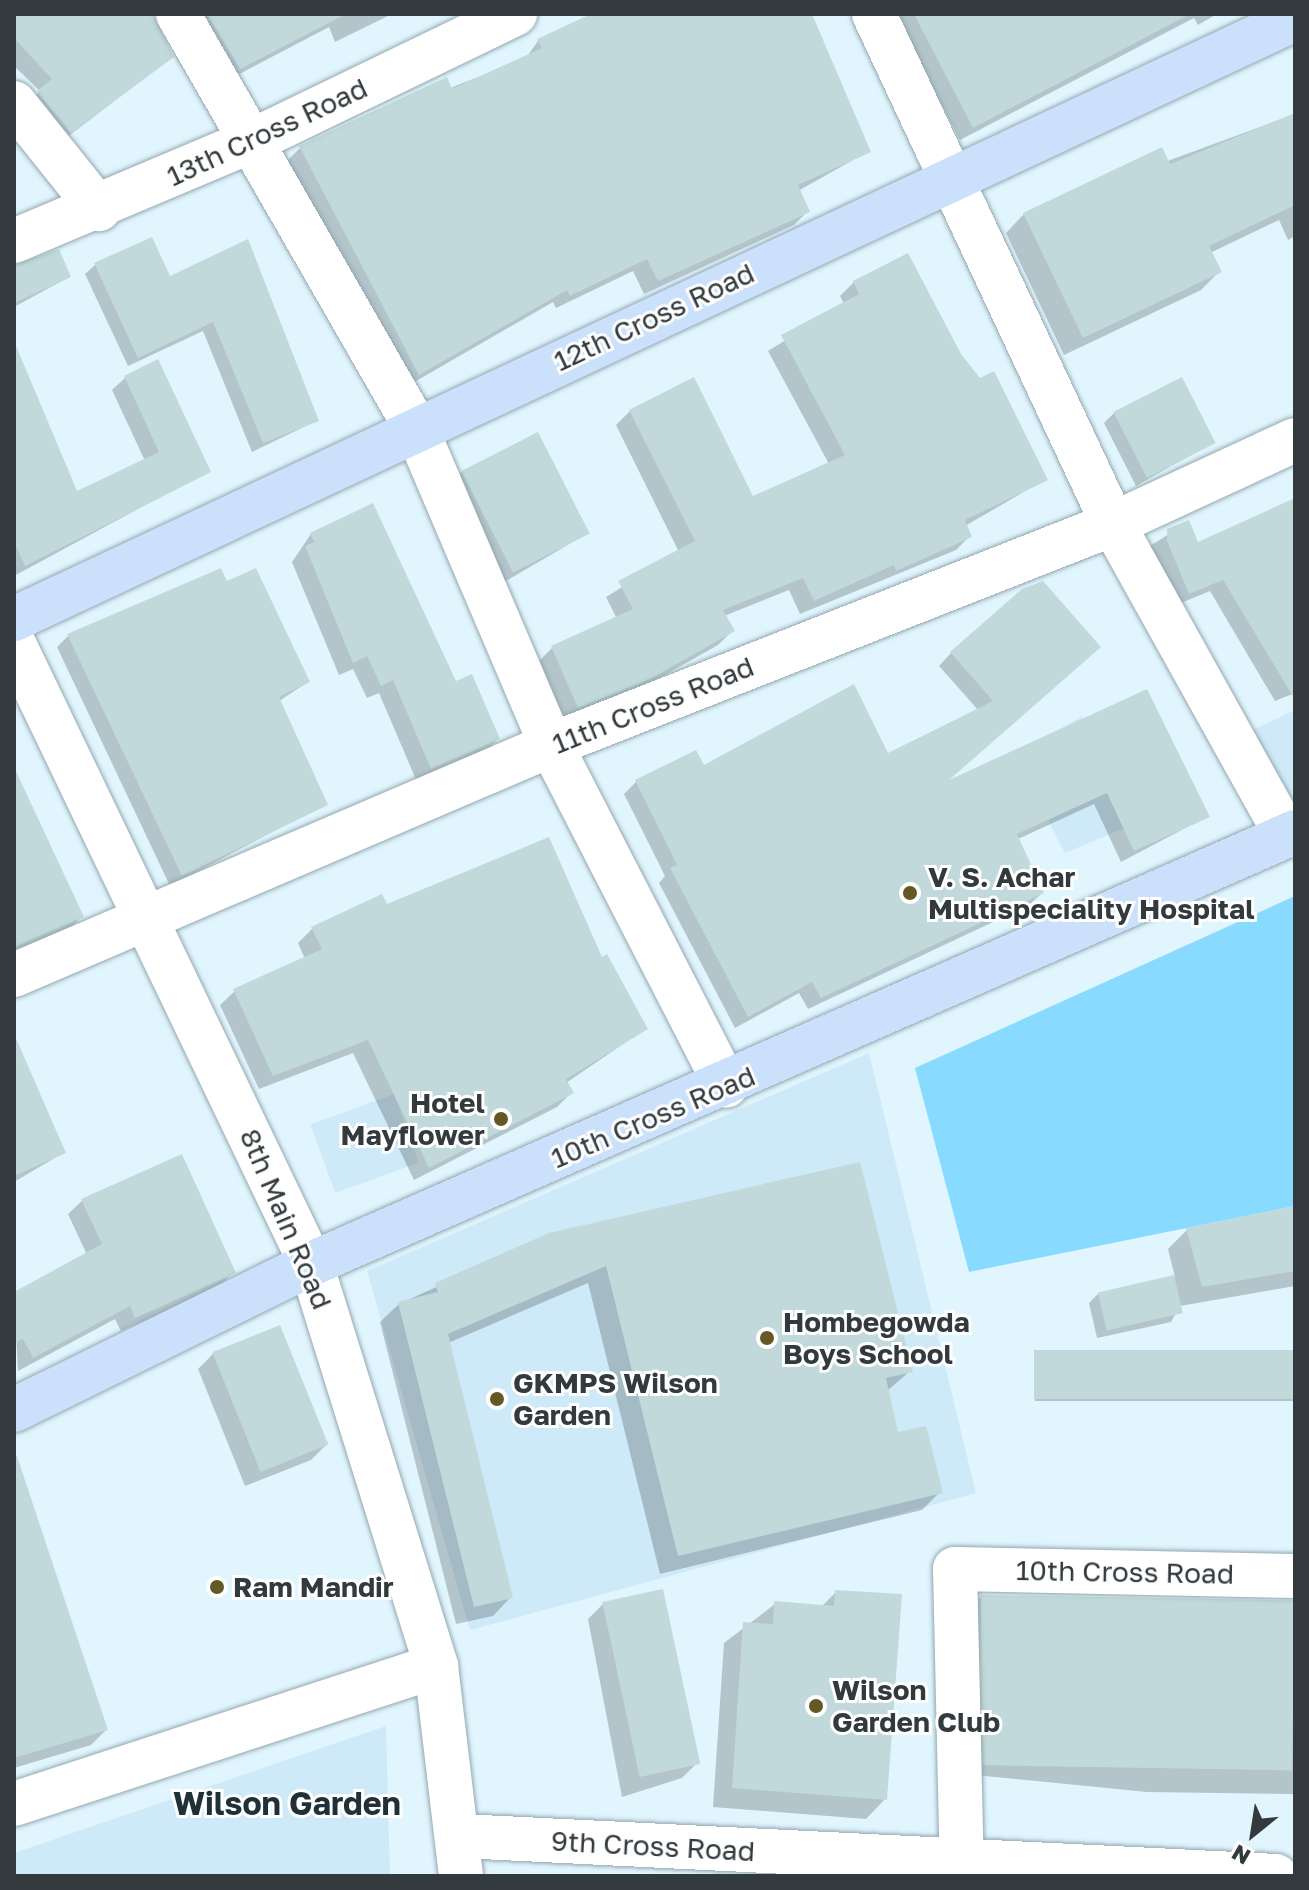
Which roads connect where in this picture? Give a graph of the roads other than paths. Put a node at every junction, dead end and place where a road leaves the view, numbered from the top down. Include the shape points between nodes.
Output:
1 (178, 14) edge
2 (515, 14) edge
3 (874, 14) edge
4 (1295, 19) edge
5 (14, 103) edge
6 (256, 139) junction
7 (955, 178) junction
8 (99, 209) junction
9 (14, 241) edge
10 (416, 428) junction
11 (1295, 440) edge
12 (1113, 524) junction
13 (14, 619) edge
14 (14, 644) edge
15 (551, 745) junction
16 (1291, 834) edge
17 (143, 916) junction
18 (14, 975) edge
19 (726, 1086) junction
20 (311, 1264) junction
21 (14, 1410) edge
22 (1295, 1576) edge
23 (436, 1666) junction
24 (14, 1804) edge
25 (461, 1856) edge
26 (962, 1869) edge
27 (1276, 1876) edge

1 - 6 street
2 - 6 street, 13th Cross Road
3 - 7 street
4 - 7 main road, 12th Cross Road
5 - 8 street
6 - 8 street, 13th Cross Road
6 - 10 street
7 - 10 main road, 12th Cross Road
7 - 12 street
8 - 9 street, 13th Cross Road
10 - 13 main road, 12th Cross Road
10 - 15 street
11 - 12 street, 11th Cross Road
12 - 15 street, 11th Cross Road
12 - 16 street
14 - 17 street, 8th Main Road
15 - 17 street, 11th Cross Road
15 - 19 street
16 - 19 main road, 10th Cross Road
17 - 18 street, 11th Cross Road
17 - 20 street, 8th Main Road
19 - 20 main road, 10th Cross Road
20 - 21 main road, 10th Cross Road
20 - 23 street, 8th Main Road
22 - 26 street, 10th Cross Road via 955,1569
23 - 24 street
23 - 25 street, 8th Main Road
25 - 26 street, 9th Cross Road
26 - 27 street, 9th Cross Road

